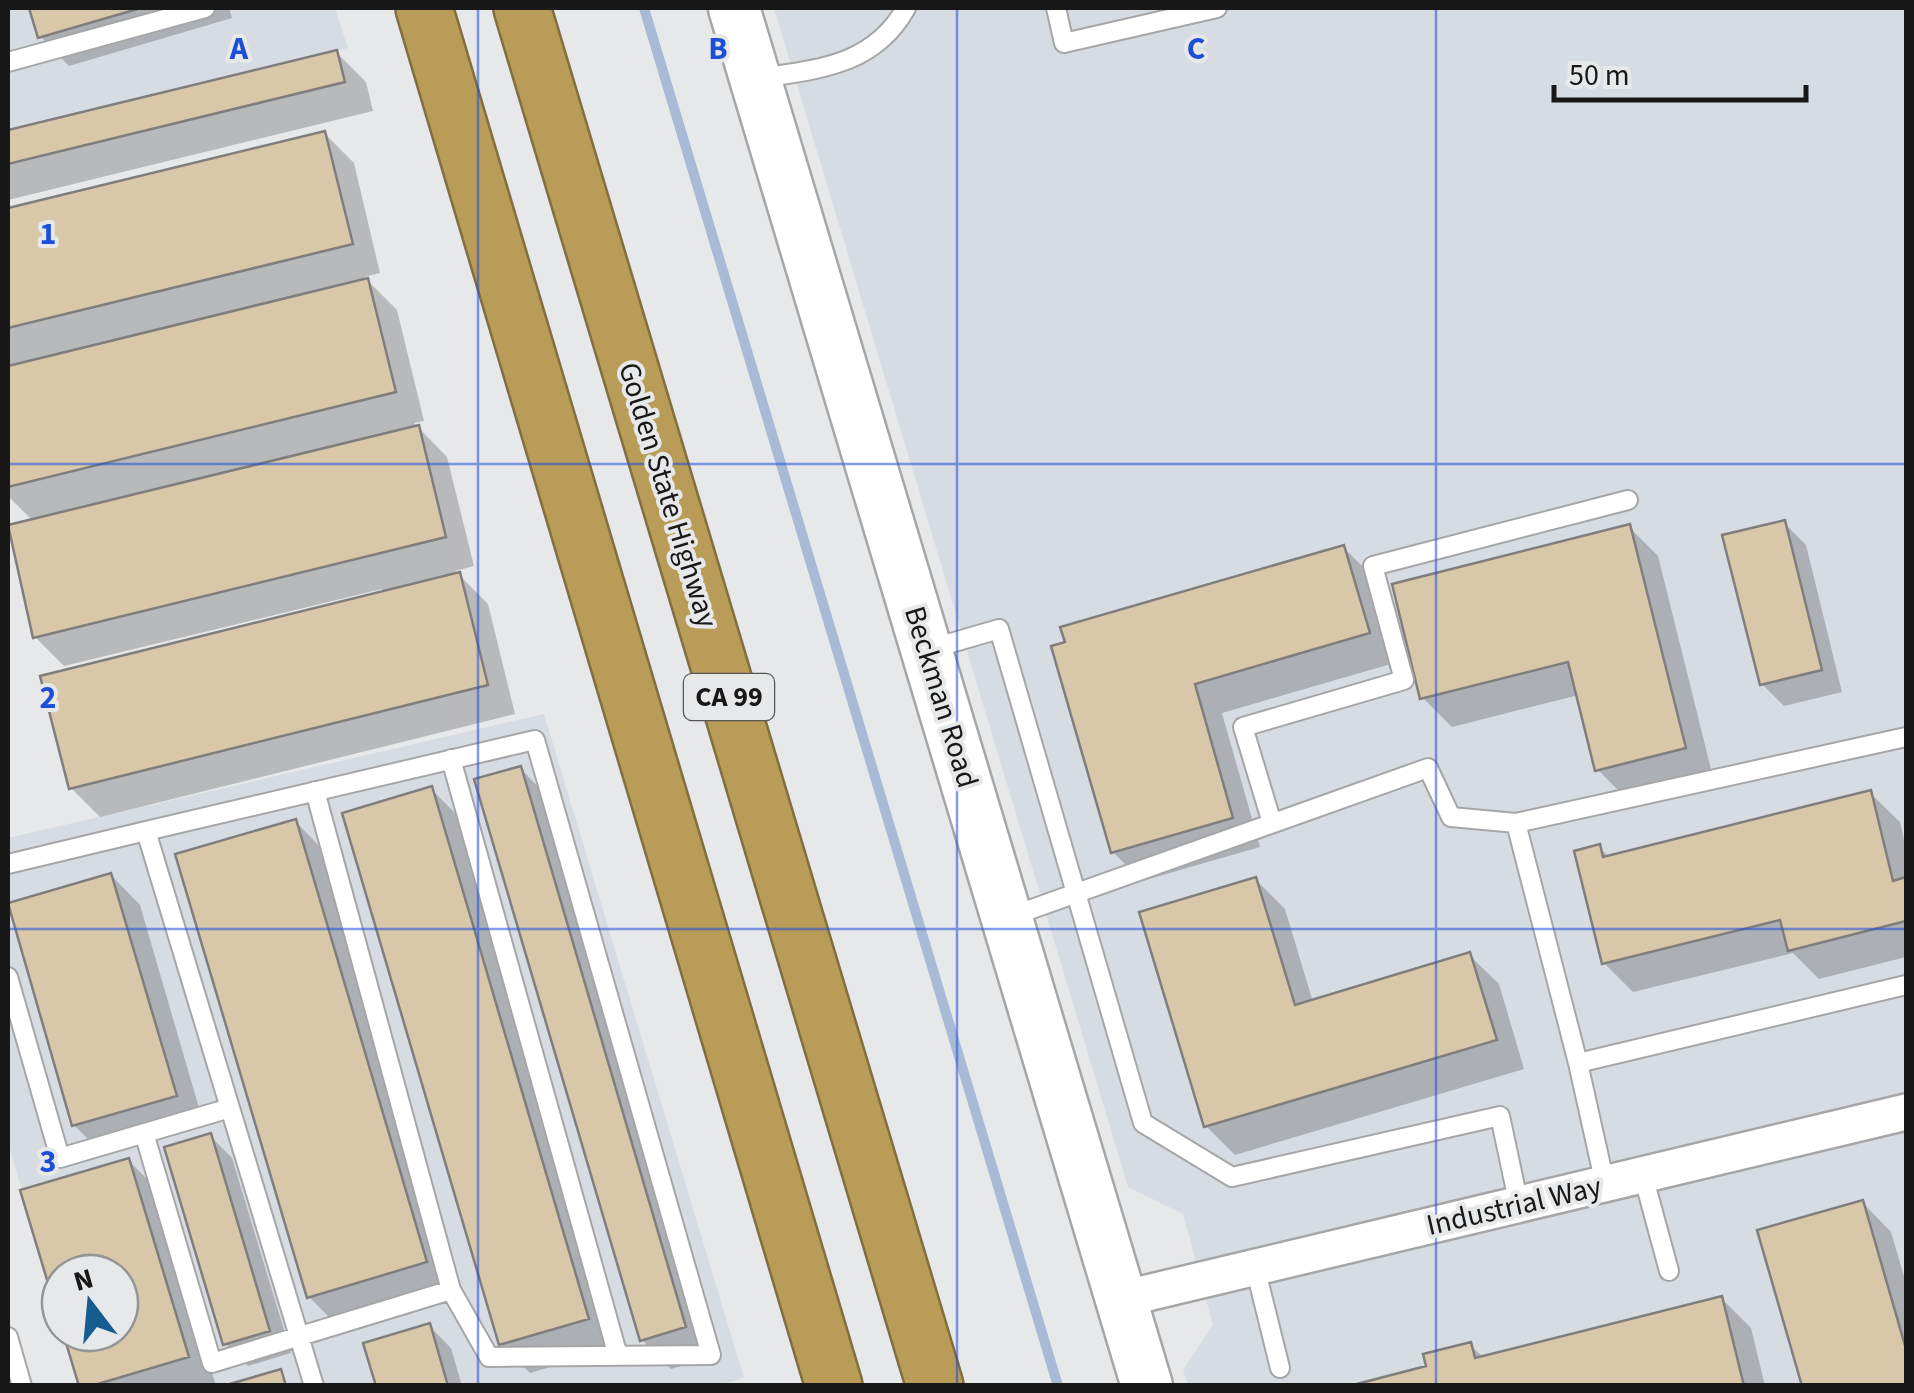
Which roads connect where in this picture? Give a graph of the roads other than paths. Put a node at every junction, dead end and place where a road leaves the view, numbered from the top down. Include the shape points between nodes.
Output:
1 (205, 8) edge
2 (424, 8) edge
3 (522, 8) edge
4 (734, 8) edge
5 (906, 8) edge
6 (1056, 8) edge
7 (1217, 8) edge
8 (8, 62) edge
9 (755, 79) junction
10 (1628, 500) dead end
11 (927, 650) junction
12 (1906, 737) edge
13 (450, 759) junction
14 (315, 791) junction
15 (1516, 823) junction
16 (1272, 824) junction
17 (146, 831) junction
18 (8, 864) edge
19 (1074, 894) junction
20 (1006, 918) junction
21 (8, 977) edge
22 (1906, 984) edge
23 (1578, 1064) junction
24 (230, 1108) junction
25 (1906, 1112) edge
26 (144, 1134) junction
27 (1642, 1175) junction
28 (1605, 1184) junction
29 (1519, 1204) junction
30 (1255, 1268) junction
31 (1668, 1270) dead end
32 (451, 1290) junction
33 (1122, 1299) junction
34 (299, 1336) junction
35 (8, 1337) edge
36 (618, 1356) junction
37 (1280, 1368) dead end
38 (22, 1386) edge
39 (314, 1386) edge
40 (834, 1386) edge
41 (936, 1386) edge
42 (1148, 1386) edge

1 - 8 lane
2 - 40 highway
3 - 41 highway, Golden State Highway / CA 99
4 - 9 street, Beckman Road
5 - 9 lane via 895,27 855,59
6 - 7 lane via 1064,43
9 - 11 street, Beckman Road
10 - 16 lane via 1374,566 1404,680 1243,728
11 - 19 lane via 999,629
11 - 20 street, Beckman Road
12 - 15 lane
13 - 14 lane
13 - 36 lane
13 - 36 lane via 535,740 712,1354
14 - 17 lane
14 - 32 lane
15 - 16 lane via 1451,818 1428,768
15 - 23 lane
16 - 19 lane
17 - 18 lane
17 - 24 lane
19 - 20 lane
19 - 29 lane via 1143,1123 1232,1177 1500,1116
20 - 33 street, Beckman Road
21 - 26 lane via 60,1158
22 - 23 lane
23 - 28 lane
24 - 26 lane
24 - 34 lane
25 - 27 street, Industrial Way
26 - 34 lane via 212,1363
27 - 28 street, Industrial Way
27 - 31 lane
28 - 29 street, Industrial Way
29 - 30 street, Industrial Way
30 - 33 street, Industrial Way
30 - 37 lane
32 - 34 lane
32 - 36 lane via 489,1357
33 - 42 street, Beckman Road
34 - 39 lane
35 - 38 lane

